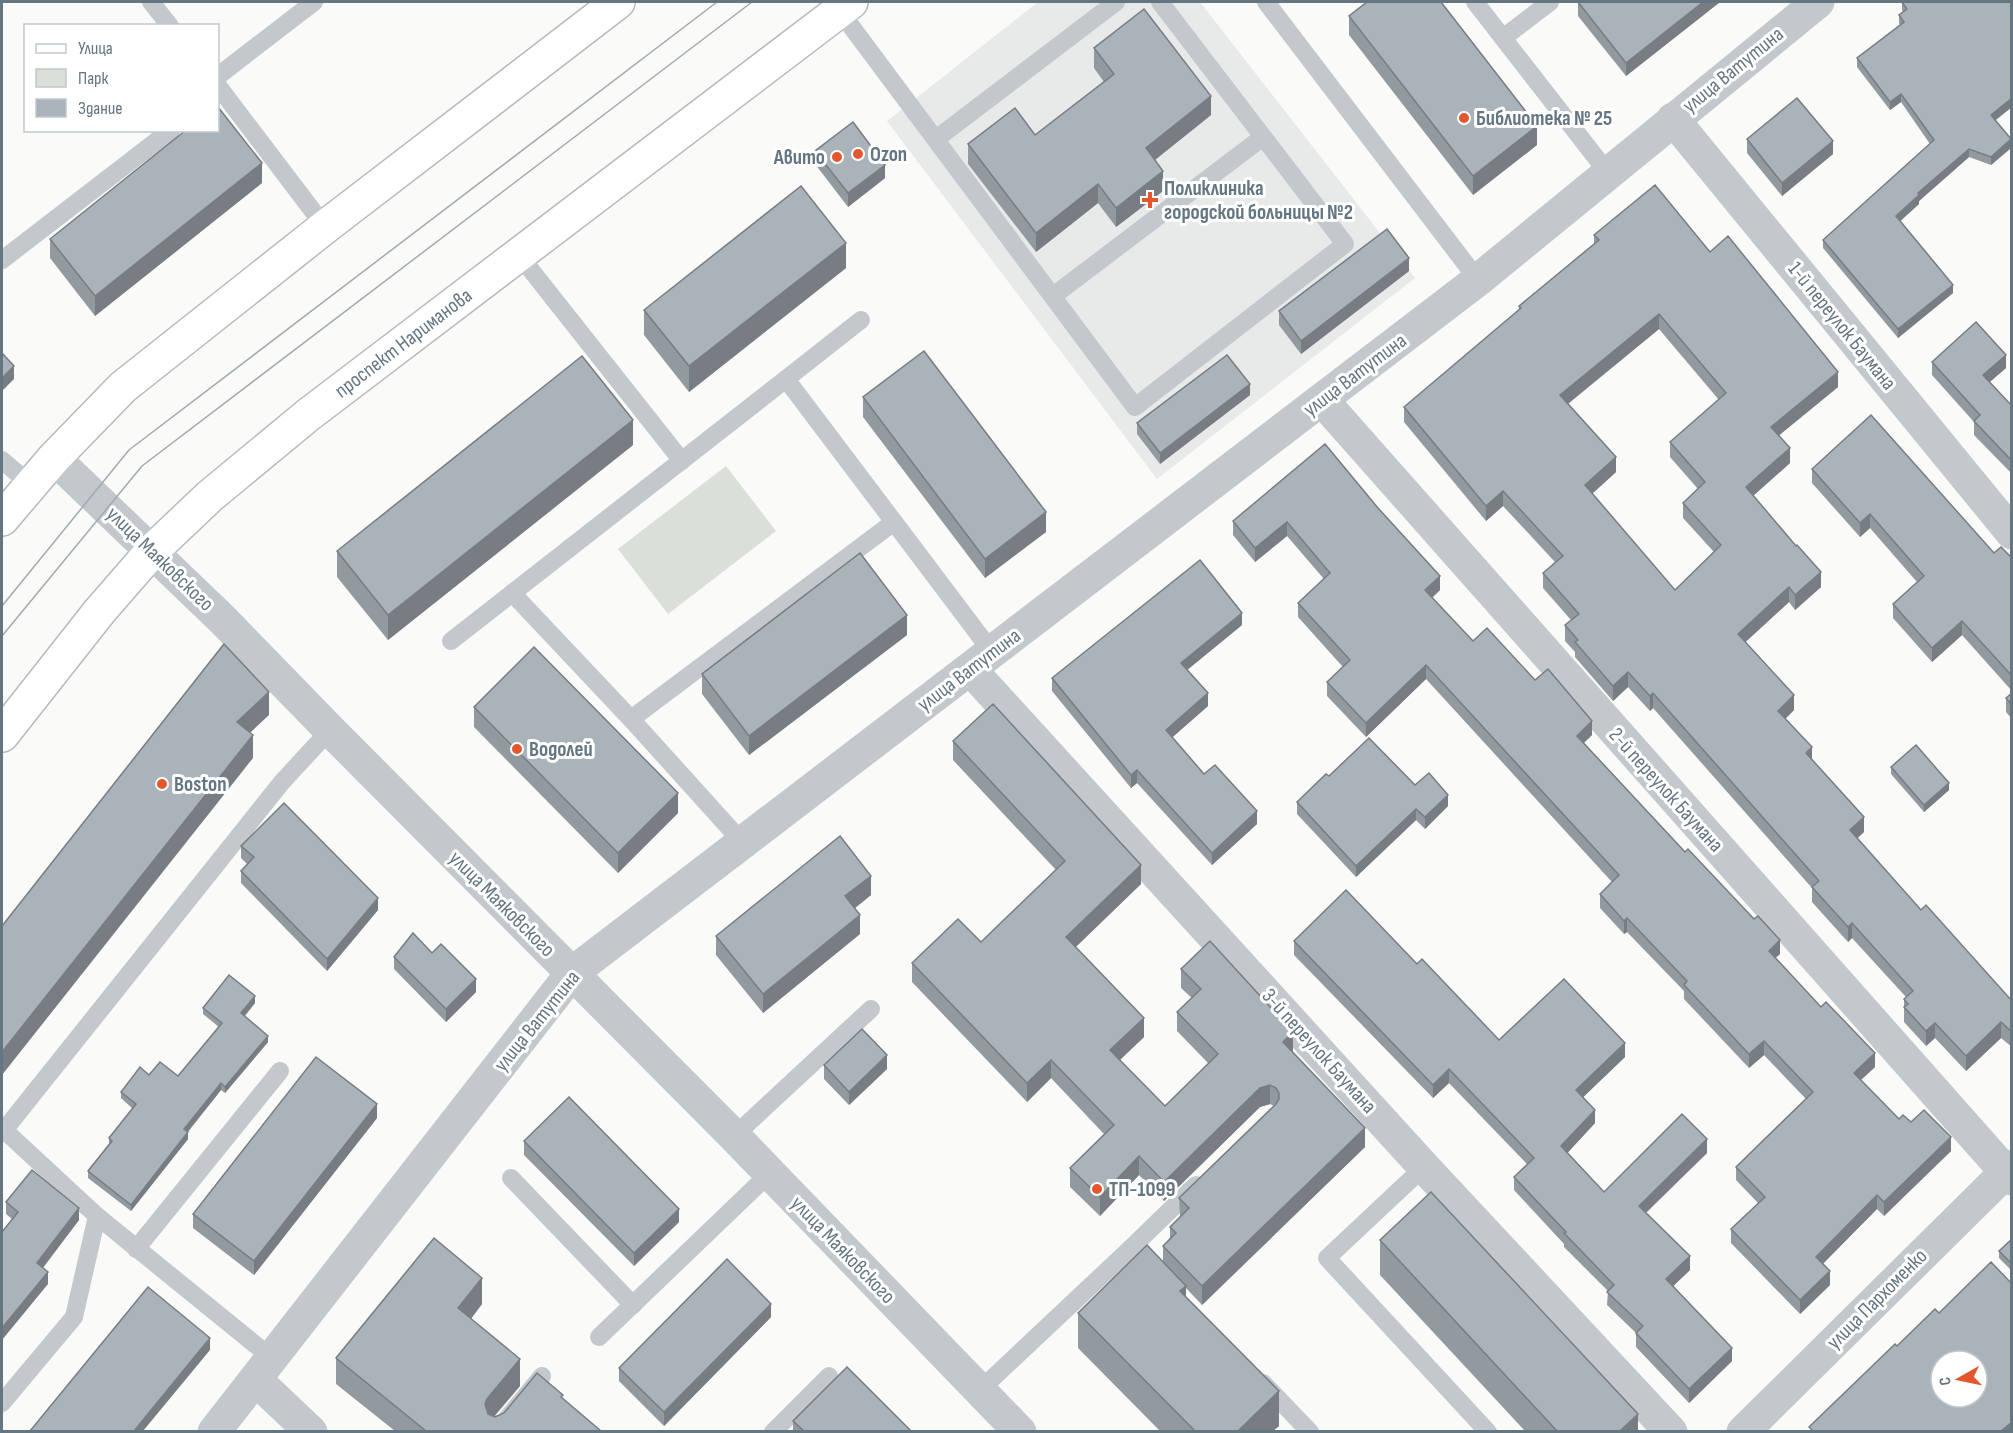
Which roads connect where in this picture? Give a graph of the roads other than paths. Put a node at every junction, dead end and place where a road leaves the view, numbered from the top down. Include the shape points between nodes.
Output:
1 (151, 2) edge
2 (314, 2) edge
3 (618, 2) edge
4 (1116, 2) edge
5 (1160, 2) edge
6 (1266, 2) edge
7 (1475, 2) edge
8 (1550, 2) edge
9 (1818, 2) edge
10 (845, 6) edge
11 (168, 24) edge
12 (1503, 38) junction
13 (219, 87) edge
14 (1673, 119) junction
15 (168, 132) edge
16 (1263, 137) junction
17 (936, 139) junction
18 (1608, 173) junction
19 (325, 227) junction
20 (519, 255) junction
21 (2, 260) edge
22 (1478, 280) junction
23 (1053, 296) junction
24 (861, 320) dead end
25 (786, 379) junction
26 (1322, 400) junction
27 (54, 458) junction
28 (2, 460) edge
29 (682, 461) junction
30 (31, 485) junction
31 (2, 519) edge
32 (894, 522) junction
33 (2012, 533) edge
34 (152, 551) junction
35 (512, 593) junction
36 (451, 641) dead end
37 (981, 660) junction
38 (631, 719) junction
39 (330, 730) junction
40 (2, 735) edge
41 (743, 843) junction
42 (572, 974) junction
43 (871, 1009) dead end
44 (280, 1071) dead end
45 (2, 1131) edge
46 (734, 1136) junction
47 (1424, 1167) junction
48 (1210, 1171) edge
49 (2009, 1172) edge
50 (769, 1174) junction
51 (511, 1178) dead end
52 (97, 1216) junction
53 (1131, 1248) junction
54 (136, 1249) junction
55 (1163, 1281) edge
56 (633, 1305) junction
57 (599, 1337) dead end
58 (264, 1369) junction
59 (1253, 1373) edge
60 (542, 1376) edge
61 (829, 1376) dead end
62 (980, 1390) junction
63 (2, 1403) edge
64 (214, 1431) edge
65 (311, 1431) edge
66 (496, 1431) edge
67 (773, 1431) edge
68 (1020, 1431) edge
69 (1310, 1431) edge
70 (1488, 1431) edge
71 (1671, 1431) edge
72 (1743, 1431) edge

1 - 11 lane
2 - 13 lane
3 - 19 main road
4 - 17 lane
5 - 16 lane
6 - 22 lane
7 - 12 lane
8 - 12 lane
9 - 14 street, улица Ватутина
10 - 17 lane
10 - 20 main road, проспект Нариманова
12 - 18 lane
13 - 19 lane
14 - 18 street, улица Ватутина
14 - 33 street, 1-й переулок Баумана
15 - 21 lane
16 - 23 lane
16 - 23 lane via 1345,244 1135,407
17 - 23 lane
18 - 22 street, улица Ватутина
19 - 27 main road via 123,387
20 - 29 lane
20 - 34 main road, проспект Нариманова via 308,415 210,496
22 - 26 street, улица Ватутина
24 - 25 lane
25 - 29 lane
25 - 32 lane
26 - 37 street, улица Ватутина
26 - 49 street, 2-й переулок Баумана
27 - 30 main road
27 - 34 street, улица Маяковского
28 - 30 lane
29 - 35 lane
30 - 31 main road
32 - 37 lane
32 - 38 lane
34 - 39 street, улица Маяковского
34 - 40 main road, проспект Нариманова
35 - 36 lane
35 - 38 lane
37 - 41 street, улица Ватутина
37 - 47 street, 3-й переулок Баумана
38 - 41 lane
39 - 42 street, улица Маяковского
39 - 45 lane via 282,782
41 - 42 street, улица Ватутина
42 - 46 street, улица Маяковского
42 - 58 street, улица Ватутина
43 - 46 lane
44 - 54 lane
45 - 52 lane
46 - 50 street, улица Маяковского
47 - 70 lane via 1328,1258
47 - 71 street, 3-й переулок Баумана
48 - 53 lane
49 - 72 street, улица Пархоменко
50 - 56 lane
50 - 62 street, улица Маяковского
51 - 56 lane
52 - 54 lane
52 - 63 lane via 74,1317
53 - 55 lane
53 - 62 lane
54 - 58 lane
56 - 57 lane
58 - 64 street, улица Ватутина
58 - 65 street
59 - 69 lane
60 - 66 lane
61 - 67 lane
62 - 68 street, улица Маяковского

